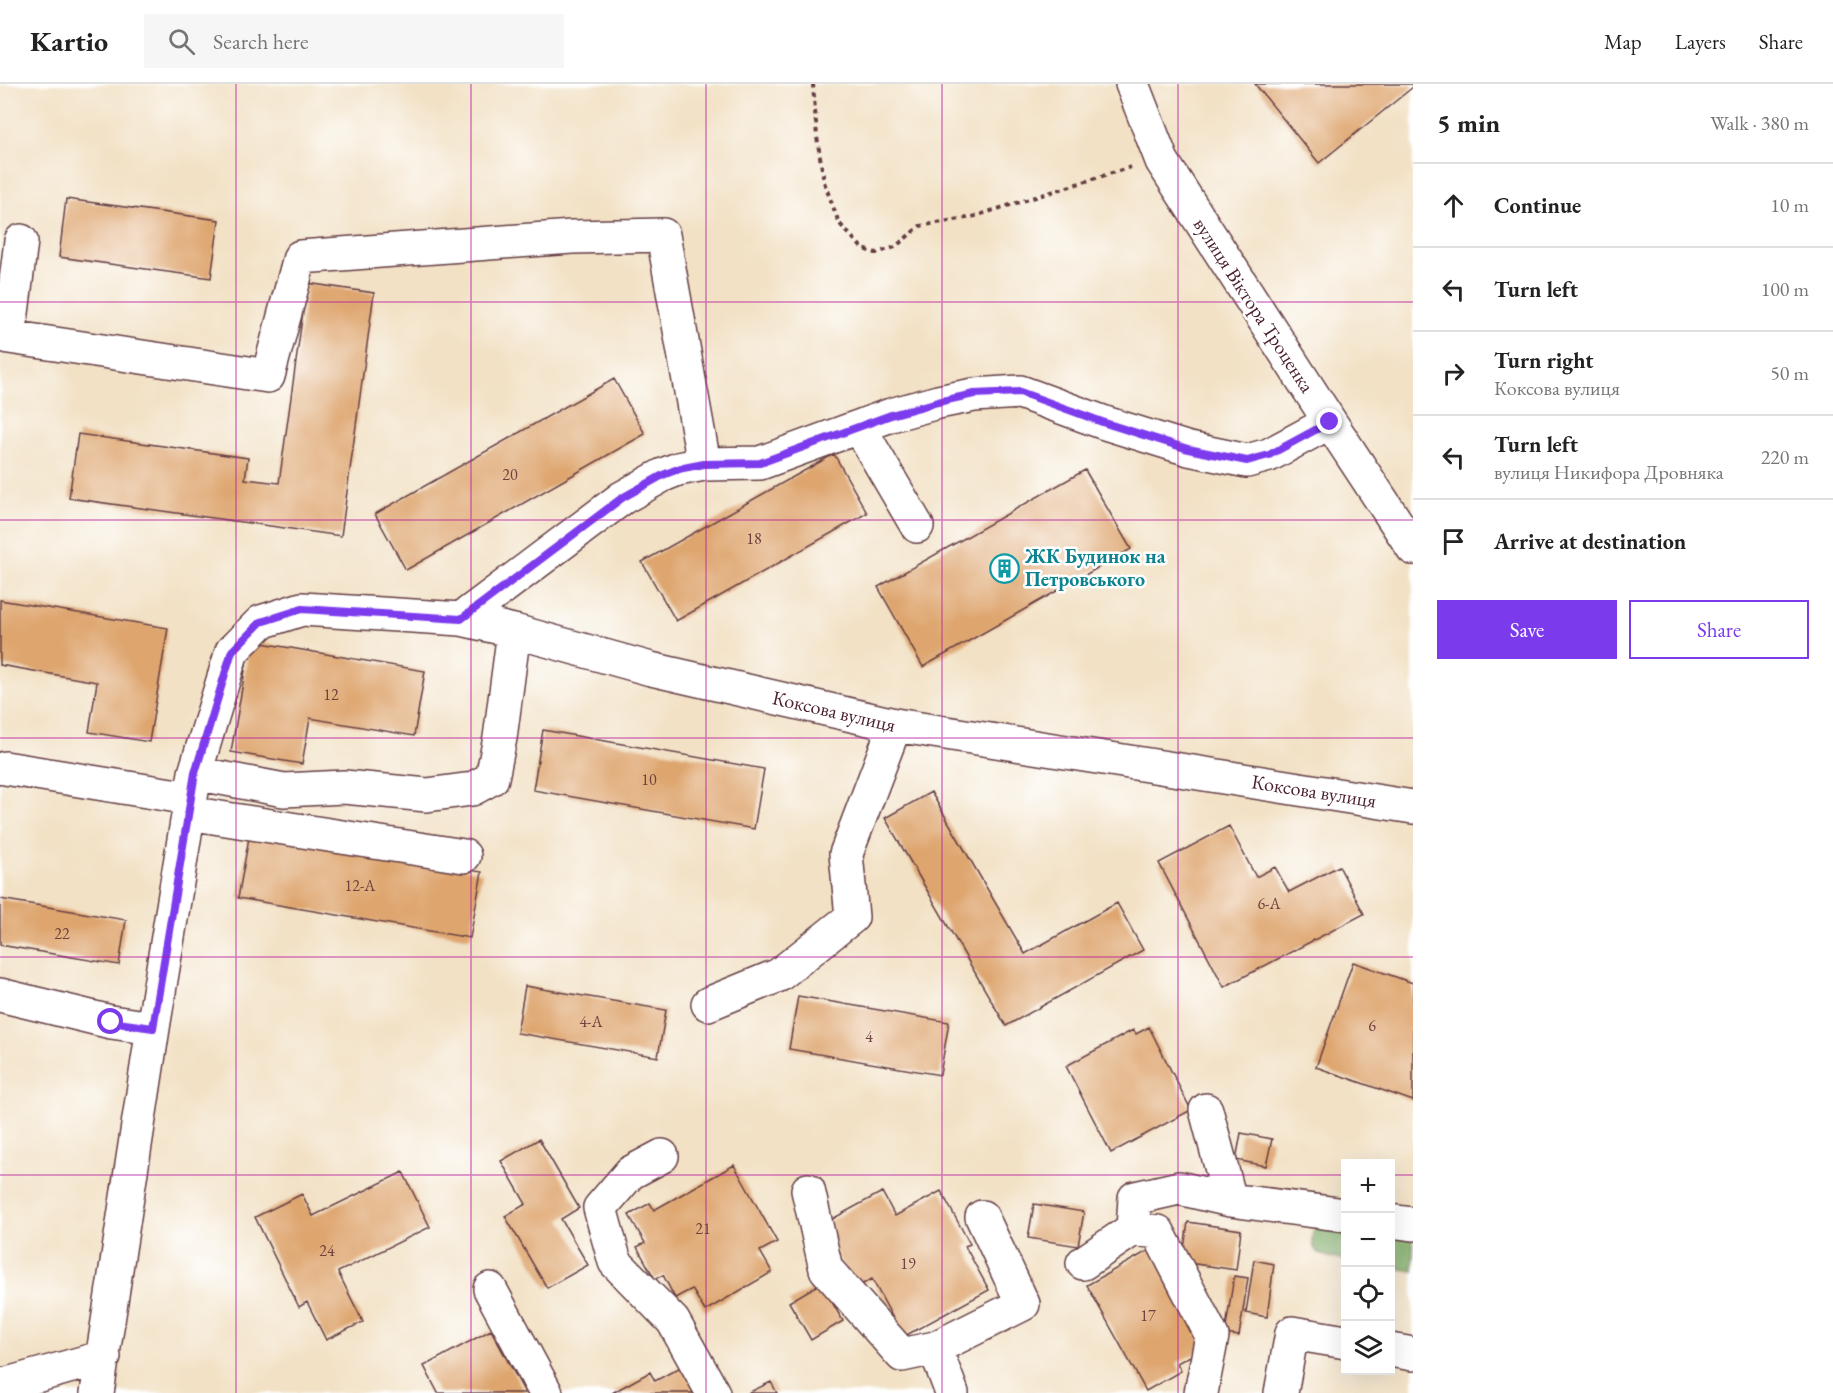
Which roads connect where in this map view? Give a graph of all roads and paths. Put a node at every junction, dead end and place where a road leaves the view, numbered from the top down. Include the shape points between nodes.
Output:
1 (813, 84) edge
2 (1132, 84) edge
3 (1162, 161) junction
4 (21, 241) dead end
5 (1330, 422) junction
6 (859, 427) junction
7 (704, 464) junction
8 (917, 526) dead end
9 (1413, 548) edge
10 (461, 619) junction
11 (514, 631) junction
12 (895, 725) junction
13 (5, 768) dead end
14 (191, 795) junction
15 (1413, 807) edge
16 (464, 856) dead end
17 (0, 995) edge
18 (708, 1004) dead end
19 (153, 1028) junction
20 (1206, 1110) dead end
21 (662, 1156) dead end
22 (808, 1190) dead end
23 (1230, 1200) junction
24 (1134, 1214) junction
25 (1341, 1214) edge
26 (982, 1217) dead end
27 (1395, 1222) edge
28 (1413, 1224) edge
29 (1083, 1263) dead end
30 (490, 1289) dead end
31 (1341, 1341) edge
32 (935, 1348) junction
33 (1395, 1351) edge
34 (1413, 1354) edge
35 (104, 1357) junction
36 (0, 1386) edge
37 (97, 1393) edge
38 (546, 1393) edge
39 (713, 1393) edge
40 (952, 1393) edge
41 (1201, 1393) edge
42 (1281, 1393) edge

1 - 3 path via 824,182 839,223 863,249 876,253 895,247 920,226 972,217 1110,172
2 - 3 street, вулиця Віктора Троценка
3 - 5 street, вулиця Віктора Троценка
4 - 7 street via 9,337 268,376 300,257 572,237 663,235
5 - 6 street via 1269,455 1247,461 1188,449 1020,392 974,394
5 - 9 street, вулиця Віктора Троценка
6 - 7 street via 760,463
6 - 8 street
7 - 10 street via 663,475 622,498
10 - 11 street, Коксова вулиця
10 - 14 street, Коксова вулиця via 302,609 261,622 232,651
11 - 12 street, Коксова вулиця via 651,669
11 - 14 street via 492,778 472,789 427,795 344,787
12 - 15 street, Коксова вулиця
12 - 18 street via 846,854 852,917 779,975
13 - 14 street
14 - 16 street
14 - 19 street
17 - 19 street
19 - 35 street
20 - 23 street
21 - 39 street via 630,1173 600,1208 615,1262 673,1321
22 - 32 street via 826,1269 902,1355
23 - 24 street via 1179,1188
23 - 25 street
24 - 29 street
24 - 41 street via 1158,1232 1212,1336
26 - 32 street via 1023,1304
27 - 28 street
30 - 38 street
31 - 42 street via 1292,1333
32 - 40 street
33 - 34 street
35 - 36 street
35 - 37 street

